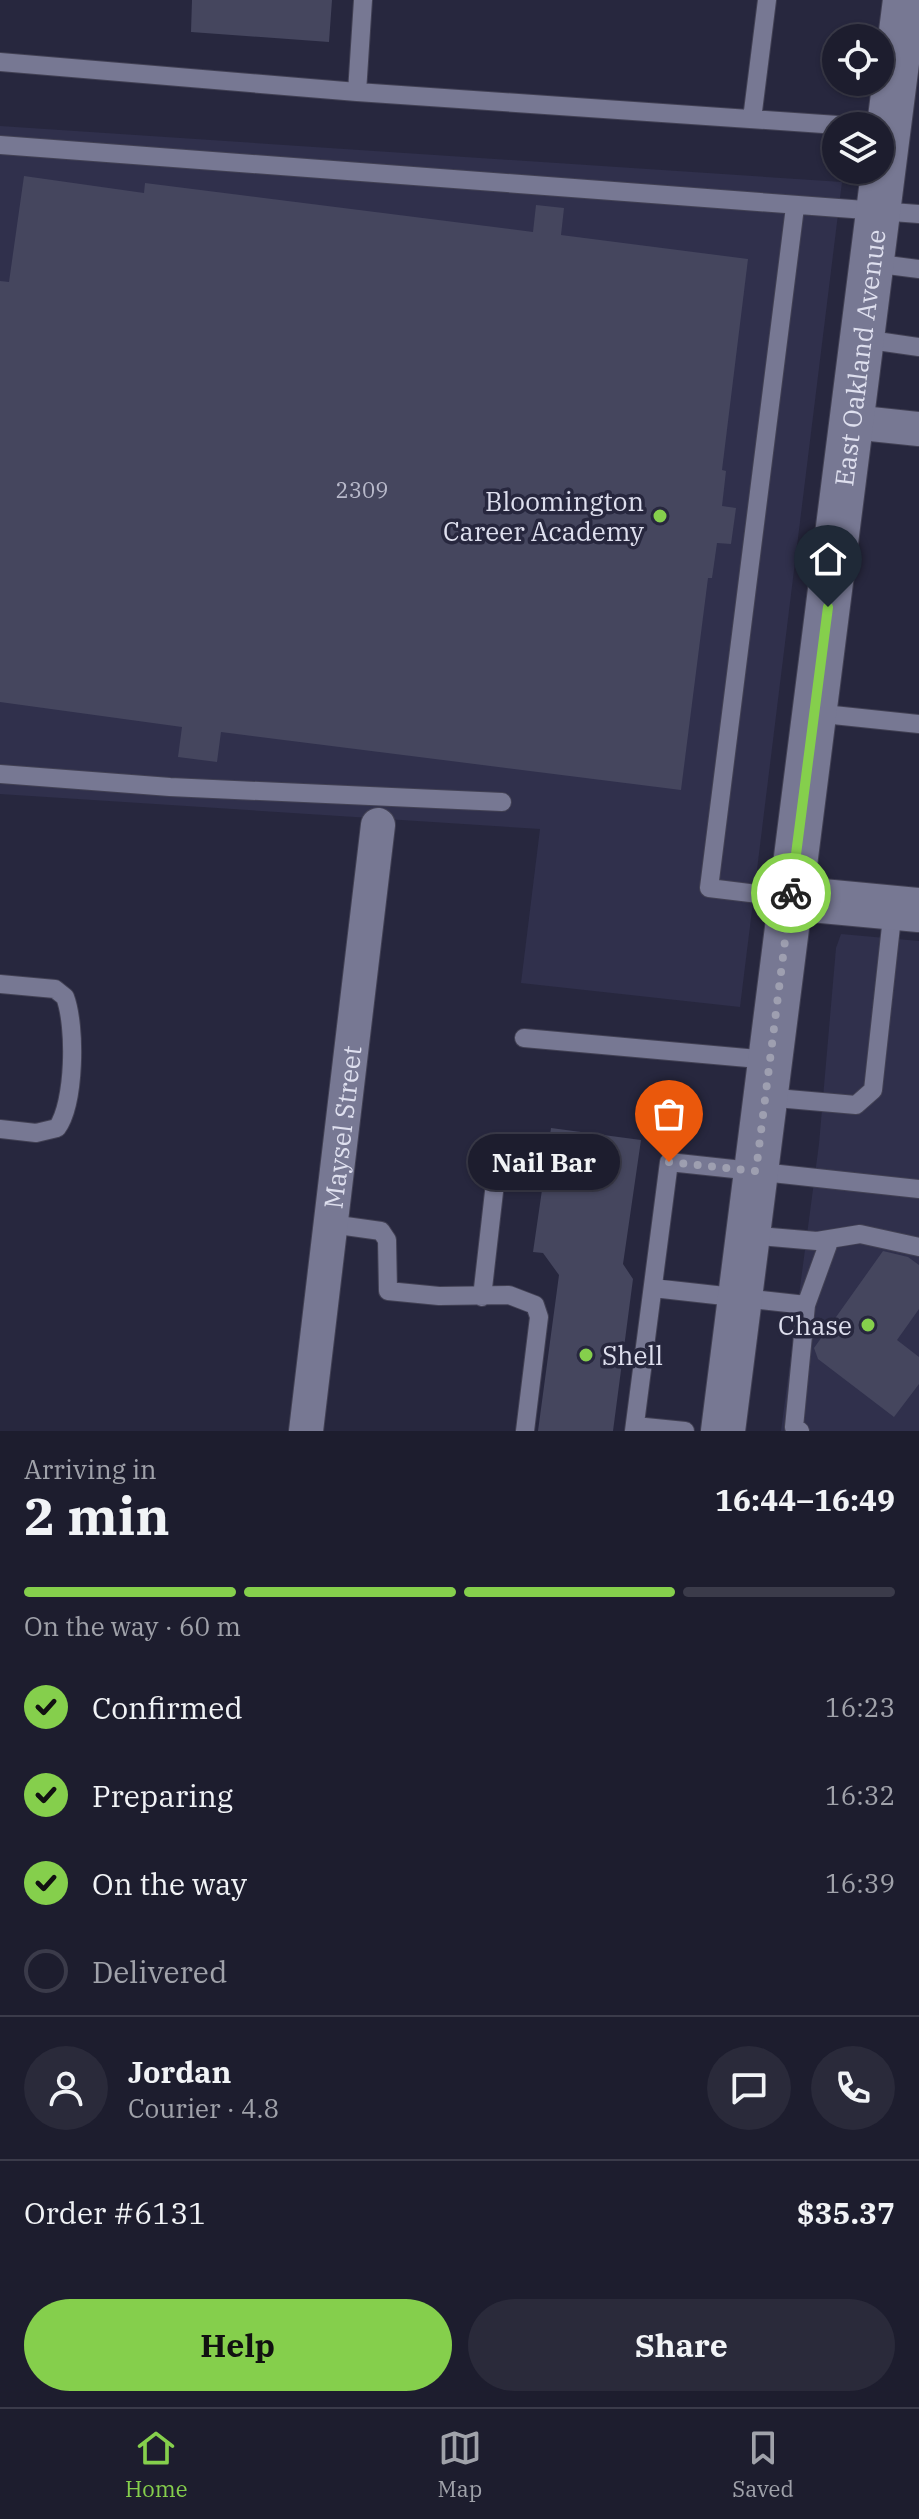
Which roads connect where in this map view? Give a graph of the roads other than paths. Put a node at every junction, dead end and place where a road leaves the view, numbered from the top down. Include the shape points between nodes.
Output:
1 (363, 0) edge
2 (767, 0) edge
3 (905, 0) edge
4 (0, 62) edge
5 (357, 92) junction
6 (878, 112) edge
7 (752, 119) junction
8 (822, 124) edge
9 (0, 145) edge
10 (891, 184) edge
11 (795, 207) junction
12 (899, 213) edge
13 (872, 263) junction
14 (919, 269) edge
15 (863, 339) junction
16 (919, 347) edge
17 (852, 422) junction
18 (919, 429) edge
19 (814, 713) junction
20 (919, 724) edge
21 (0, 774) edge
22 (502, 802) dead end
23 (378, 825) dead end
24 (790, 898) junction
25 (906, 909) edge
26 (0, 984) edge
27 (524, 1038) dead end
28 (768, 1078) junction
29 (0, 1129) edge
30 (756, 1171) junction
31 (495, 1183) dead end
32 (919, 1189) edge
33 (331, 1224) junction
34 (748, 1235) junction
35 (830, 1239) junction
36 (919, 1247) edge
37 (653, 1288) junction
38 (482, 1297) junction
39 (740, 1297) junction
40 (806, 1305) junction
41 (634, 1429) edge
42 (306, 1431) edge
43 (525, 1431) edge
44 (685, 1431) edge
45 (723, 1431) edge
46 (800, 1431) edge

1 - 5 lane
2 - 7 lane
3 - 6 main road, East Oakland Avenue
4 - 5 lane
5 - 7 lane
7 - 8 lane
9 - 11 lane
10 - 12 main road, East Oakland Avenue
11 - 12 lane
11 - 24 lane via 709,888
12 - 13 main road, East Oakland Avenue
13 - 14 lane
13 - 15 main road, East Oakland Avenue
15 - 16 lane
15 - 17 main road, East Oakland Avenue
17 - 18 street
17 - 19 main road, East Oakland Avenue
19 - 20 lane
19 - 24 main road, East Oakland Avenue
21 - 22 lane
23 - 33 street, Maysel Street
24 - 25 main road
24 - 28 main road, East Oakland Avenue
25 - 28 lane via 873,1090 856,1105
26 - 29 lane via 55,989 71,1013 67,1114 57,1128 36,1133
27 - 28 lane
28 - 30 main road, East Oakland Avenue
30 - 32 lane
30 - 34 main road, East Oakland Avenue
30 - 37 lane via 669,1162
31 - 38 lane
33 - 38 lane via 381,1231 387,1240 388,1291
33 - 42 street, Maysel Street
34 - 35 lane
34 - 39 main road, East Oakland Avenue
35 - 36 lane via 860,1234
35 - 40 lane
37 - 39 lane
37 - 41 lane
38 - 43 lane via 524,1299 535,1305 539,1317
39 - 40 lane
39 - 45 main road, East Oakland Avenue
40 - 46 lane via 794,1404 794,1427
41 - 44 lane

